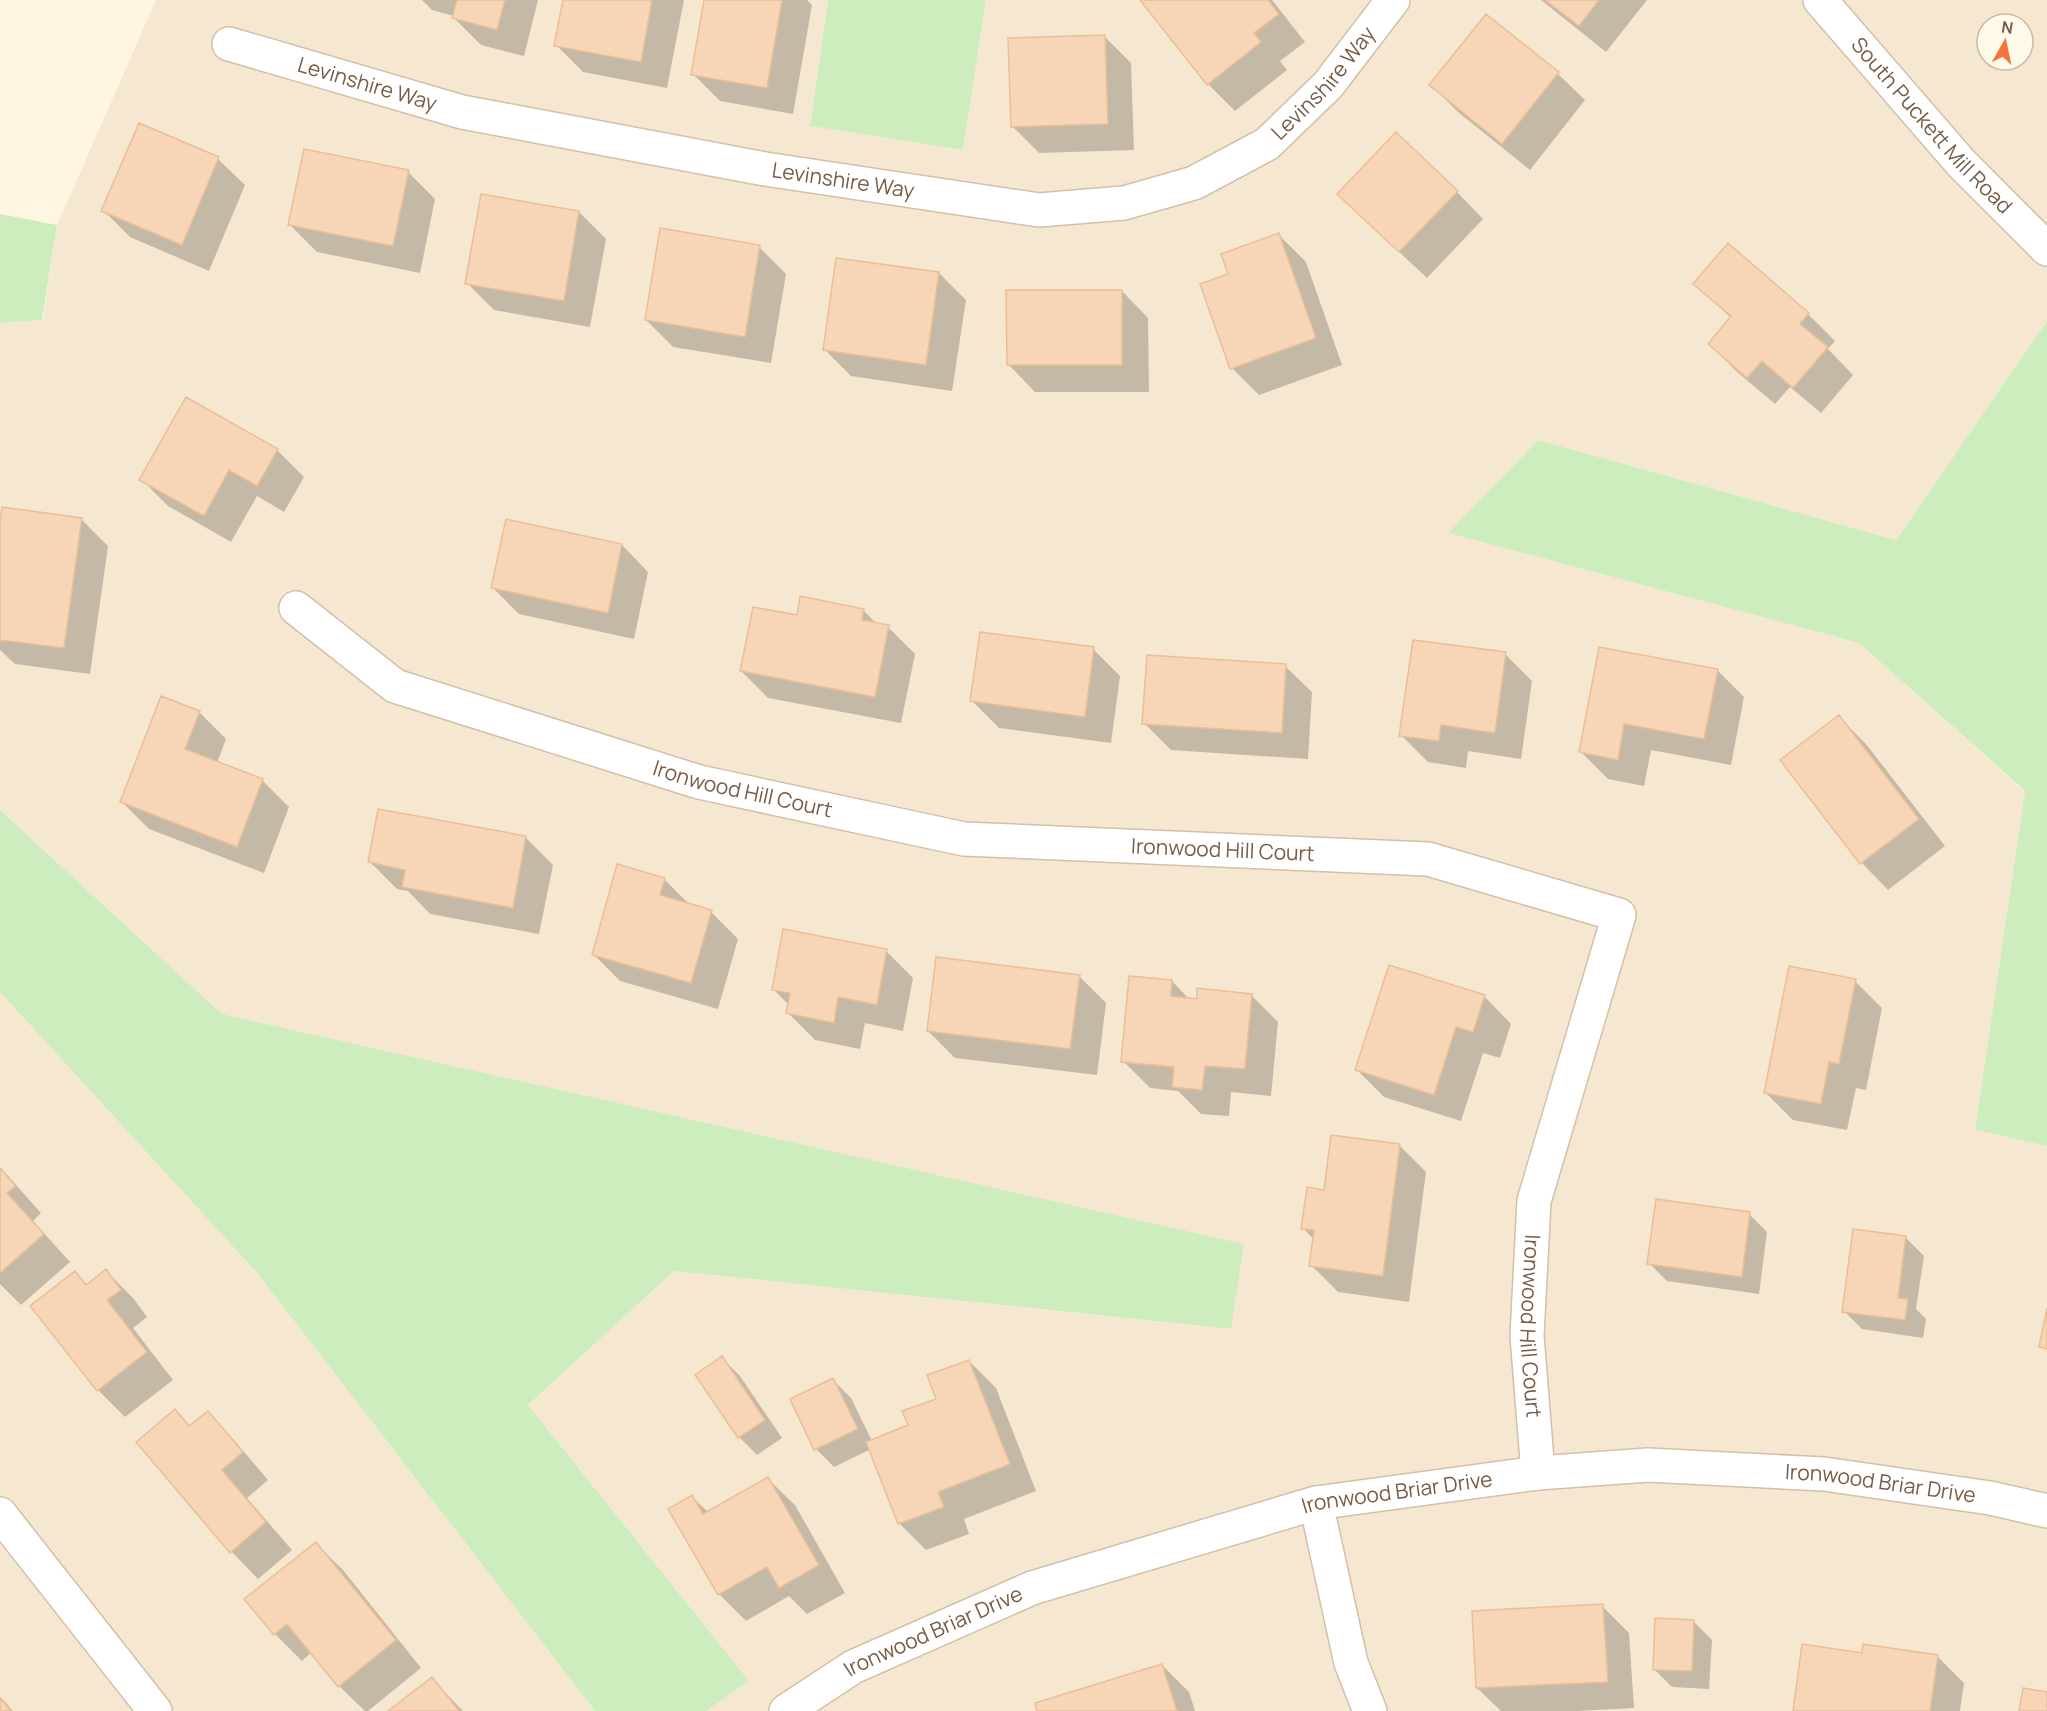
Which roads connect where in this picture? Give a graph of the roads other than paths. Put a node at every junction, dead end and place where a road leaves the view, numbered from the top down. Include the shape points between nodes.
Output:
1 (1393, 0) edge
2 (1820, 0) edge
3 (229, 44) dead end
4 (2047, 249) edge
5 (296, 608) dead end
6 (1538, 1473) junction
7 (1316, 1503) junction
8 (2047, 1511) edge
9 (0, 1514) edge
10 (155, 1711) edge
11 (786, 1711) edge
12 (1370, 1711) edge

1 - 3 street, Levinshire Way via 1328,85 1268,144 1194,183 1124,204 1039,210 765,169 462,112
2 - 4 street, South Puckett Mill Road via 1962,164
5 - 6 street, Ironwood Hill Court via 395,686 699,782 964,839 1428,859 1619,915 1534,1201 1527,1336
6 - 7 street, Ironwood Briar Drive
6 - 8 street, Ironwood Briar Drive via 1648,1465 1824,1474 1990,1498
7 - 11 street, Ironwood Briar Drive via 1032,1588 853,1667
7 - 12 street via 1351,1664
9 - 10 street

